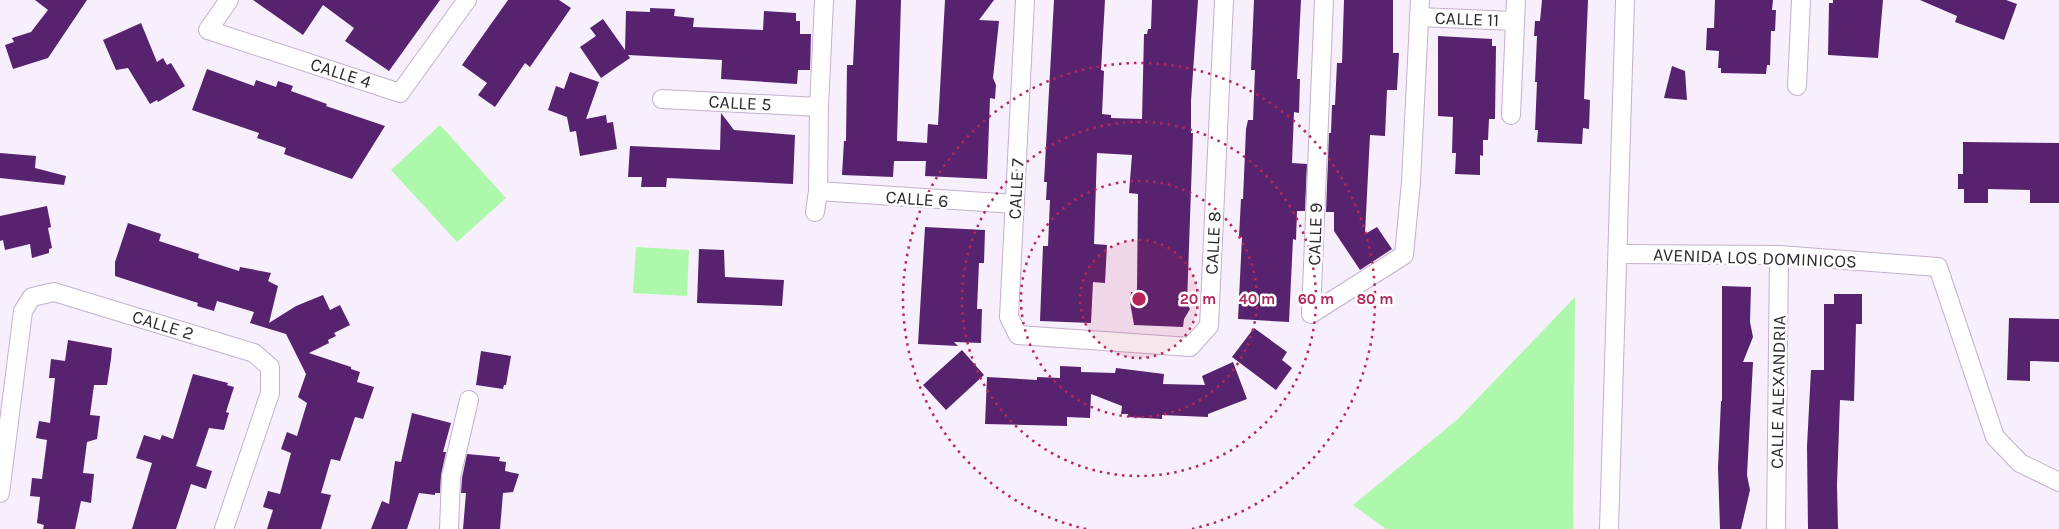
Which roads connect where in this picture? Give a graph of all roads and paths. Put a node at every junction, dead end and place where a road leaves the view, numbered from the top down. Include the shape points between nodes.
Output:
1 (229, 0) edge
2 (467, 0) edge
3 (824, 0) edge
4 (1024, 0) edge
5 (1224, 0) edge
6 (1324, 0) edge
7 (1516, 0) edge
8 (1625, 0) edge
9 (1800, 0) edge
10 (1420, 8) edge
11 (1515, 21) junction
12 (1797, 86) dead end
13 (662, 99) dead end
14 (818, 107) junction
15 (1511, 115) dead end
16 (818, 192) junction
17 (1015, 204) junction
18 (815, 212) dead end
19 (1618, 254) junction
20 (1779, 255) junction
21 (1059, 338) joint
22 (469, 400) dead end
23 (3, 449) edge
24 (2059, 482) edge
25 (0, 493) edge
26 (224, 529) edge
27 (449, 529) edge
28 (1609, 529) edge
29 (1776, 529) edge

1 - 2 street, CALLE 4 via 208,30 400,93
3 - 14 street
4 - 17 street, CALLE 7
5 - 21 street, CALLE 8 via 1209,326 1190,347
6 - 10 street, CALLE 9 via 1311,314 1404,255
7 - 11 street, CALLE 11
8 - 19 street
9 - 12 street
10 - 11 street, CALLE 11
11 - 15 street, CALLE 11
13 - 14 street, CALLE 5
14 - 16 street
16 - 17 street, CALLE 6
16 - 18 street
17 - 21 street, CALLE 7 via 1010,317 1018,335
19 - 20 street, AVENIDA LOS DOMINICOS
19 - 28 street
20 - 24 street, AVENIDA LOS DOMINICOS via 1938,267 1995,437 2020,463
20 - 29 street, CALLE ALEXANDRIA
22 - 27 street via 450,477
23 - 25 street, CALLE 2
23 - 26 street, CALLE 2 via 23,311 32,297 54,292 254,353 270,367 270,393

